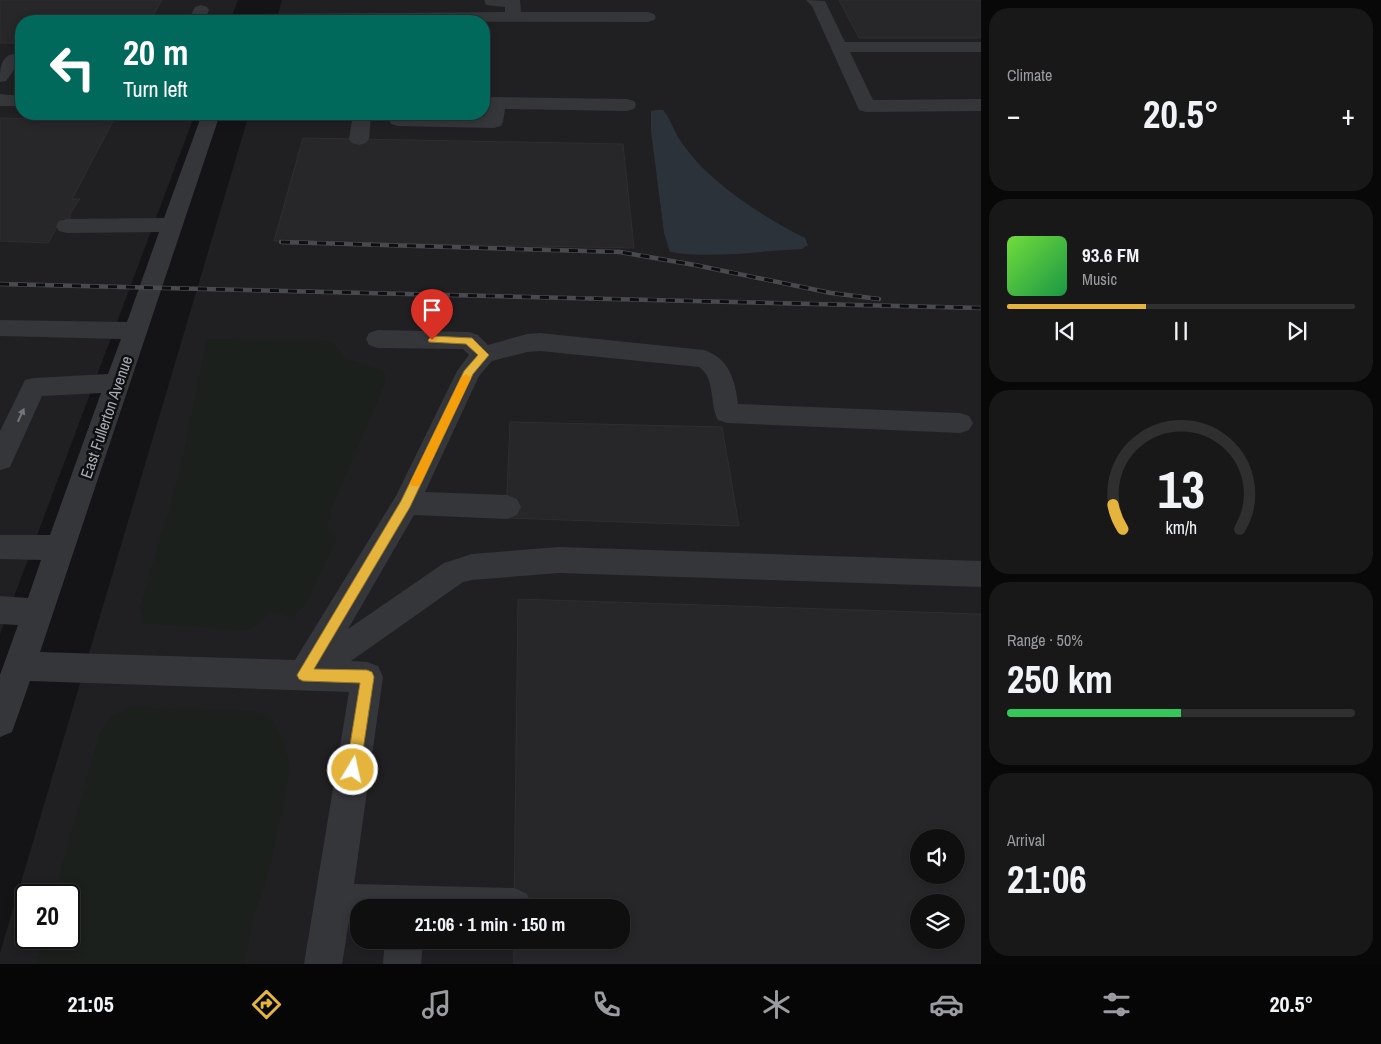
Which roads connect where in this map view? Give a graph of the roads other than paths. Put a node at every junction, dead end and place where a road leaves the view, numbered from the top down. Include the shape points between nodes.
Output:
1 (251, 0) edge
2 (362, 0) edge
3 (406, 0) edge
4 (450, 0) edge
5 (492, 0) edge
6 (814, 0) edge
7 (246, 15) edge
8 (359, 15) edge
9 (404, 15) edge
10 (449, 15) edge
11 (490, 17) edge
12 (513, 17) junction
13 (648, 17) dead end
14 (839, 47) junction
15 (981, 47) edge
16 (11, 59) edge
17 (0, 77) edge
18 (0, 100) edge
19 (15, 101) edge
20 (490, 103) edge
21 (627, 105) dead end
22 (981, 105) edge
23 (209, 120) edge
24 (361, 120) edge
25 (398, 120) edge
26 (359, 139) dead end
27 (172, 225) junction
28 (67, 226) dead end
29 (0, 328) edge
30 (135, 331) junction
31 (378, 339) dead end
32 (484, 355) junction
33 (117, 383) junction
34 (960, 423) dead end
35 (0, 459) edge
36 (406, 504) junction
37 (506, 507) dead end
38 (0, 547) edge
39 (60, 548) junction
40 (981, 574) edge
41 (0, 610) edge
42 (38, 612) junction
43 (19, 666) junction
44 (303, 675) junction
45 (0, 719) edge
46 (332, 902) junction
47 (350, 906) edge
48 (403, 949) edge
49 (323, 964) edge
50 (402, 964) edge

1 - 7 street
2 - 8 street
3 - 9 street
4 - 10 street
5 - 12 street via 513,2
6 - 14 street via 819,4
11 - 12 street
12 - 13 street
14 - 15 street
14 - 22 street via 866,106
16 - 17 street
18 - 19 street
20 - 21 street
20 - 25 street via 494,122
23 - 27 street, East Fullerton Avenue
24 - 26 street
27 - 28 street
27 - 30 street, East Fullerton Avenue
29 - 30 street
30 - 33 street, East Fullerton Avenue
31 - 32 street via 469,340
32 - 34 street via 540,342 704,358 718,370 727,413
32 - 36 street via 469,371
35 -> 33 street via 34,386
33 - 39 street, East Fullerton Avenue
36 - 37 street
36 - 44 street
38 - 39 street
39 - 42 street, East Fullerton Avenue
40 - 44 street via 559,560 472,567 454,572
41 - 42 street
42 - 43 street, East Fullerton Avenue
43 - 44 street
43 - 45 street, East Fullerton Avenue
44 - 46 street via 367,677
46 - 47 street
46 - 49 street
48 - 50 street

